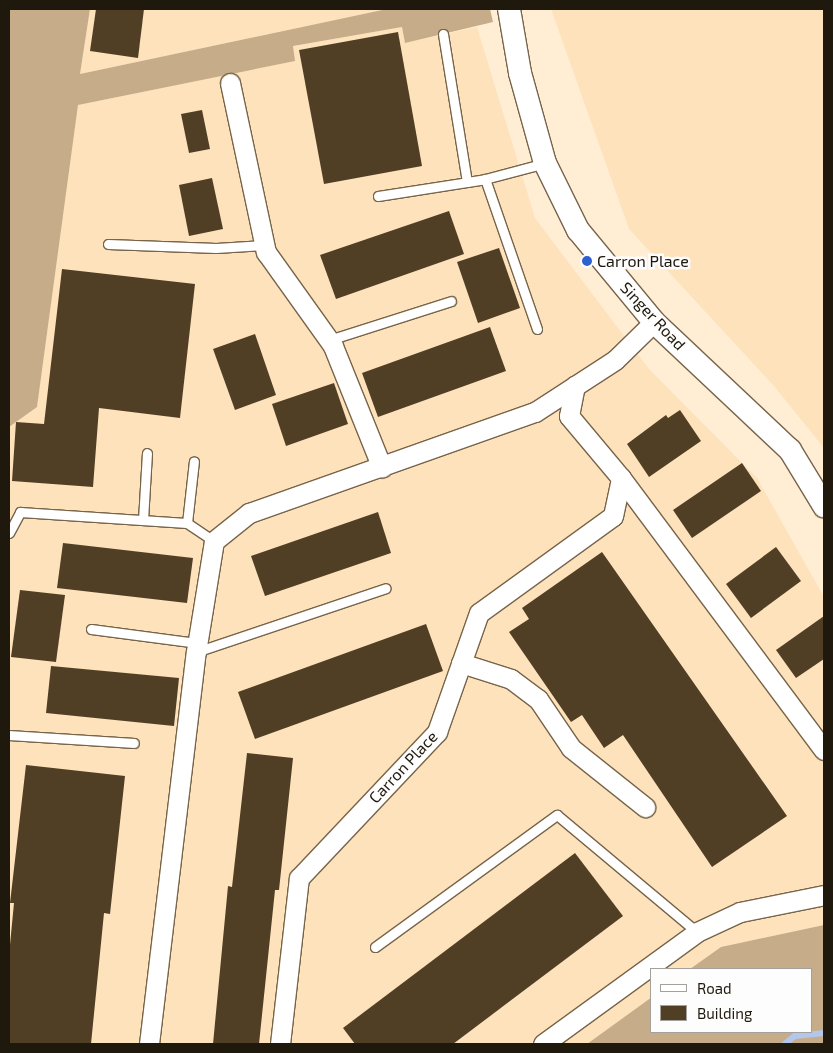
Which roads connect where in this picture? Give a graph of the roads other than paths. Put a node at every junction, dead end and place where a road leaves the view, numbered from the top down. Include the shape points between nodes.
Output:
1 (509, 9) edge
2 (443, 34) dead end
3 (230, 83) dead end
4 (546, 163) junction
5 (485, 179) junction
6 (466, 182) junction
7 (378, 196) dead end
8 (108, 244) dead end
9 (264, 245) junction
10 (451, 301) dead end
11 (654, 322) junction
12 (537, 329) dead end
13 (329, 340) junction
14 (575, 386) junction
15 (147, 453) dead end
16 (194, 461) dead end
17 (382, 468) junction
18 (621, 478) junction
19 (824, 506) edge
20 (143, 520) junction
21 (187, 523) junction
22 (9, 533) edge
23 (214, 541) junction
24 (386, 588) dead end
25 (91, 629) dead end
26 (197, 647) junction
27 (461, 663) junction
28 (9, 735) edge
29 (134, 743) dead end
30 (824, 750) edge
31 (645, 807) dead end
32 (824, 895) edge
33 (697, 932) junction
34 (375, 947) dead end
35 (149, 1044) edge
36 (280, 1044) edge
37 (543, 1044) edge

1 - 4 street, Singer Road via 520,73
2 - 6 lane
3 - 9 street
4 - 5 lane
4 - 11 street, Singer Road via 578,230
5 - 6 lane
5 - 12 lane
6 - 7 lane
8 - 9 lane via 216,248
9 - 13 street
10 - 13 lane
11 - 14 street via 615,360
11 - 19 street, Singer Road via 790,450
13 - 17 street
14 - 17 street via 535,412
14 - 18 street via 569,416
15 - 20 lane
16 - 21 lane
17 - 23 street via 249,513
18 - 27 street, Carron Place via 613,516 479,613
18 - 30 street
20 - 21 lane
20 - 22 lane via 20,512
21 - 23 lane
23 - 26 street
24 - 26 lane
25 - 26 lane
26 - 35 street
27 - 31 street via 511,679 538,699 571,748
27 - 36 street, Carron Place via 437,732 299,878
28 - 29 lane
32 - 33 street via 740,912
33 - 34 lane via 557,815
33 - 37 street

